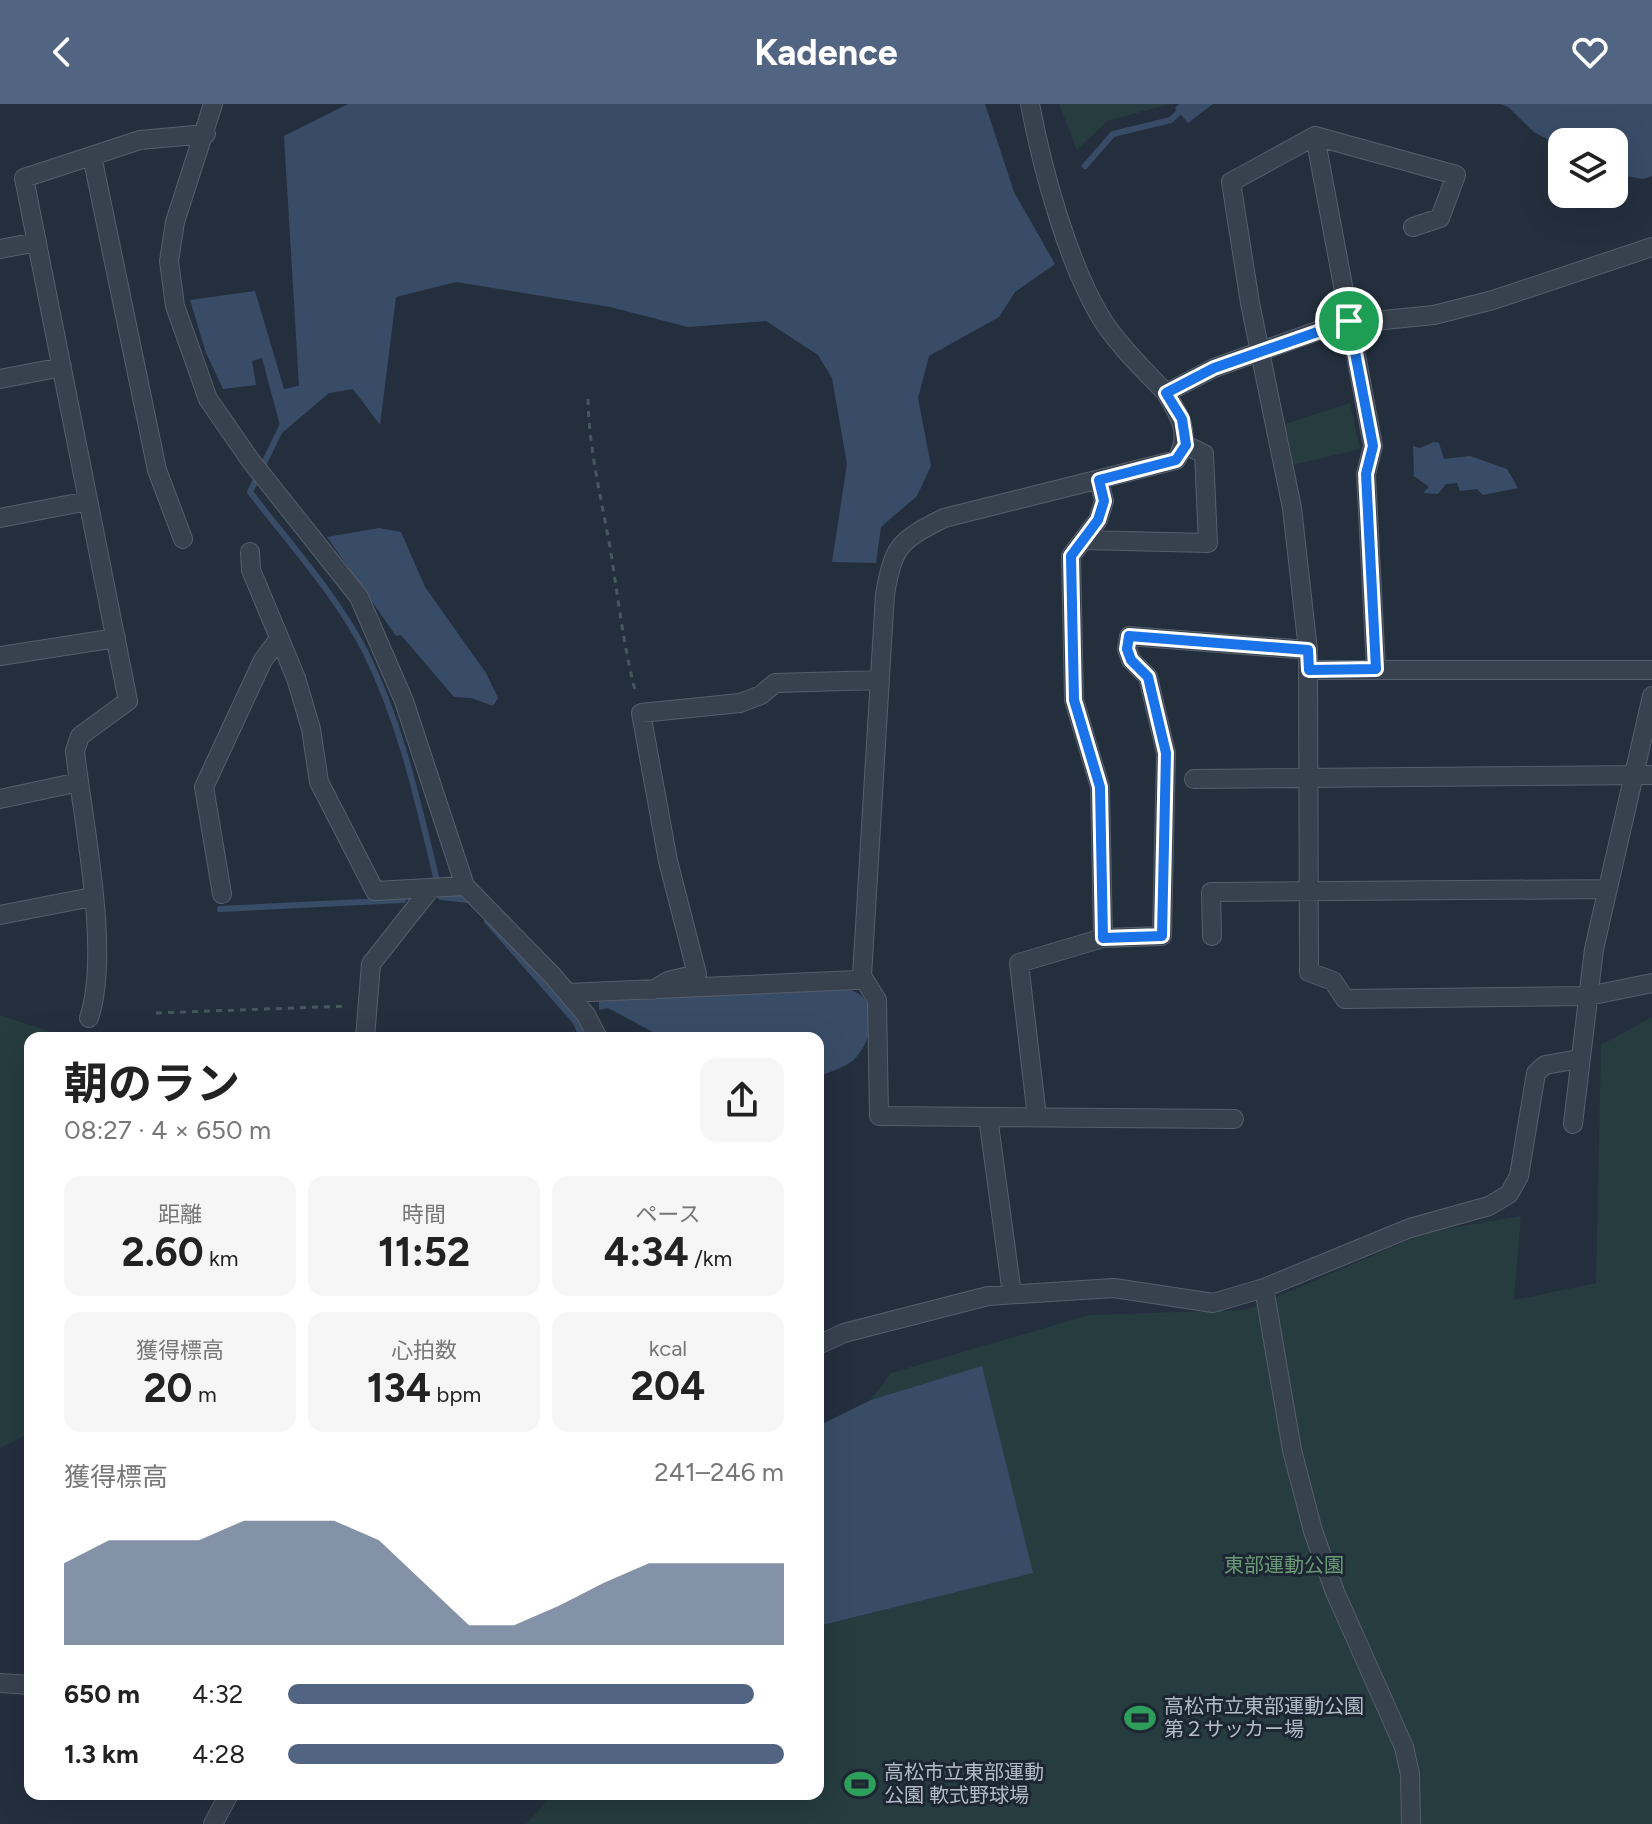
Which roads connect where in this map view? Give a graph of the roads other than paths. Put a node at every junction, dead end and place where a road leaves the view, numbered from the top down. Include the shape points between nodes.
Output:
1 (213, 104) edge
2 (1030, 104) edge
3 (206, 134) junction
4 (1315, 136) junction
5 (92, 156) junction
6 (1413, 227) dead end
7 (37, 242) junction
8 (1652, 247) edge
9 (0, 249) edge
10 (1349, 321) junction
11 (1260, 351) junction
12 (62, 367) junction
13 (0, 379) edge
14 (1166, 393) junction
15 (1186, 445) junction
16 (1099, 480) junction
17 (88, 501) junction
18 (0, 518) edge
19 (183, 539) dead end
20 (1083, 540) junction
21 (250, 552) dead end
22 (116, 638) junction
23 (278, 640) junction
24 (1308, 650) junction
25 (0, 656) edge
26 (1376, 669) junction
27 (1309, 670) junction
28 (1652, 670) edge
29 (880, 680) junction
30 (1652, 696) edge
31 (1643, 775) edge
32 (1308, 777) junction
33 (1194, 779) dead end
34 (79, 782) junction
35 (0, 799) edge
36 (465, 886) junction
37 (431, 888) junction
38 (1309, 889) junction
39 (1608, 889) junction
40 (222, 894) dead end
41 (92, 897) junction
42 (0, 915) edge
43 (1212, 936) dead end
44 (1103, 938) junction
45 (862, 976) junction
46 (1652, 983) edge
47 (653, 990) junction
48 (568, 993) junction
49 (1588, 996) junction
50 (89, 1018) dead end
51 (366, 1032) edge
52 (595, 1032) edge
53 (1579, 1059) junction
54 (988, 1117) junction
55 (1037, 1117) junction
56 (1234, 1119) dead end
57 (1573, 1124) dead end
58 (1264, 1288) junction
59 (1012, 1294) junction
60 (824, 1342) edge
61 (0, 1683) edge
62 (24, 1685) edge
63 (226, 1800) edge
64 (213, 1824) edge
65 (1411, 1824) edge

1 - 3 street
2 - 14 street via 1042,169 1086,287 1105,324
3 - 5 street via 140,140
3 - 36 street via 175,222 169,261 175,306 208,399 359,597 404,701
4 - 6 street via 1456,175 1440,218
4 - 10 street
4 - 11 street via 1231,182
5 - 7 street via 24,178
5 - 19 street via 157,470
7 - 9 street
7 - 12 street
8 - 10 street via 1434,315
10 - 11 street
10 - 26 street via 1373,446 1366,474
11 - 14 street
11 - 24 street via 1292,508
12 - 13 street
12 - 17 street
14 - 15 street via 1182,419
15 - 16 street via 1176,460
15 - 20 street via 1204,454 1208,543
16 - 20 street via 1104,501
16 - 29 street via 944,518 912,534 892,556
17 - 18 street
17 - 22 street
20 - 44 street via 1071,556 1074,700 1100,787
21 - 23 street via 251,570
22 - 25 street
22 - 34 street via 128,701 80,736 75,751
23 - 37 street via 311,729 319,782 375,891
23 - 40 street via 263,660 204,787
24 - 27 street
24 - 44 street via 1129,636 1127,649 1148,677 1166,753 1162,936
26 - 27 street
26 - 28 street
27 - 32 street
29 - 45 street
29 - 47 street via 775,683 740,703 641,713 668,861 697,974
30 - 31 street
31 - 32 street
31 - 39 street
32 - 33 street
32 - 38 street
34 - 35 street
34 - 41 street
36 - 37 street
36 - 48 street
37 - 51 street via 371,964
38 - 39 street
38 - 43 street via 1211,892
38 - 49 street via 1309,972 1333,981 1345,999
39 - 49 street
41 - 42 street
41 - 50 street via 98,955 96,998
44 - 55 street via 1019,963
45 - 47 street
45 - 54 street via 877,1000 879,1116
46 - 49 street
47 - 48 street
48 - 52 street
49 - 53 street
53 - 57 street
53 - 58 street via 1545,1065 1536,1073 1519,1176 1509,1194 1489,1206 1355,1248
54 - 55 street
54 - 59 street
55 - 56 street
58 - 59 street via 1213,1303 1114,1288
58 - 65 street via 1304,1504 1335,1592 1404,1747
59 - 60 street via 923,1311
61 - 62 street
63 - 64 street

